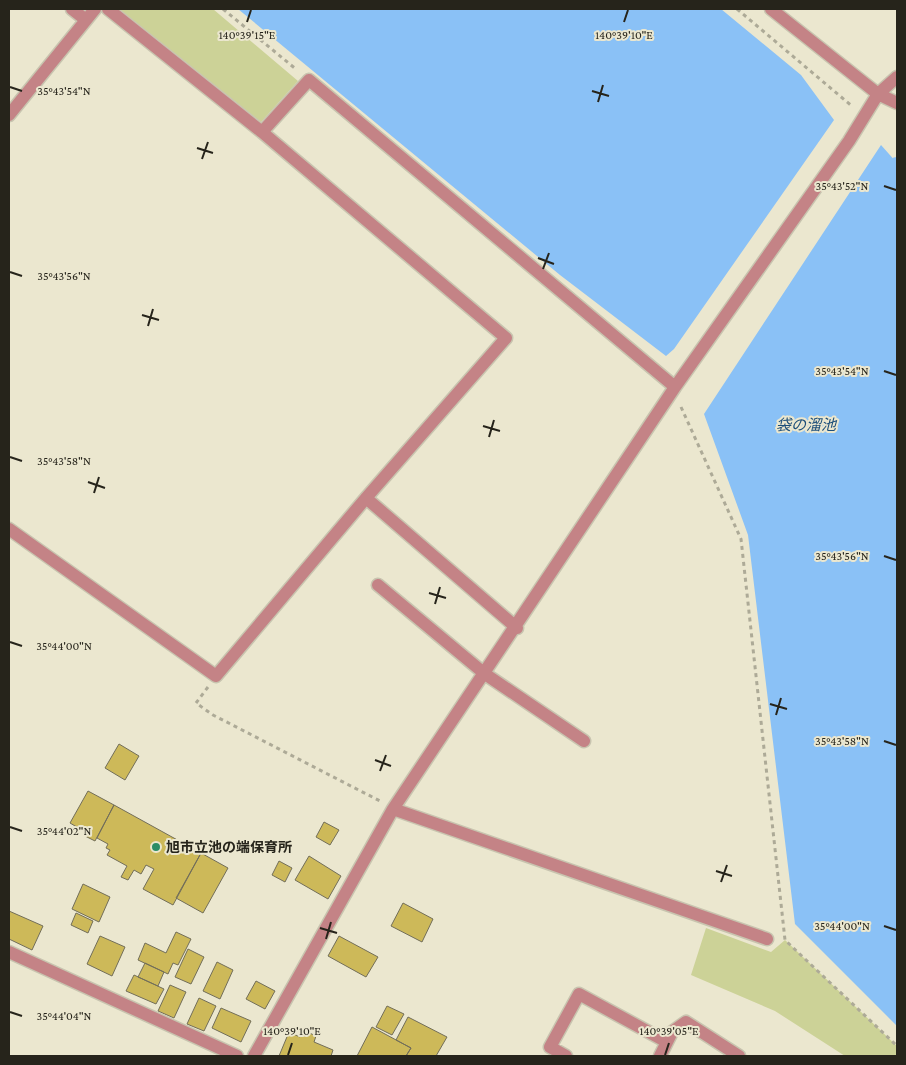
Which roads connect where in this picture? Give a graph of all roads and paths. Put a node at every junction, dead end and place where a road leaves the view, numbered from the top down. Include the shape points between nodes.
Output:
1 (72, 9) edge
2 (95, 9) edge
3 (108, 9) edge
4 (223, 9) edge
5 (737, 9) edge
6 (771, 9) edge
7 (86, 20) junction
8 (897, 77) edge
9 (309, 80) junction
10 (878, 94) junction
11 (897, 103) edge
12 (9, 115) edge
13 (848, 115) dead end
14 (262, 132) junction
15 (675, 387) junction
16 (686, 399) dead end
17 (366, 498) junction
18 (9, 529) edge
19 (378, 586) dead end
20 (517, 628) junction
21 (485, 674) junction
22 (216, 676) junction
23 (584, 741) dead end
24 (394, 809) junction
25 (767, 939) dead end
26 (9, 952) edge
27 (667, 1042) junction
28 (897, 1046) edge
29 (236, 1056) edge
30 (254, 1056) edge
31 (566, 1056) edge
32 (660, 1056) edge
33 (739, 1056) edge

1 - 7 street
2 - 7 street
3 - 14 street
4 - 9 path
5 - 13 path via 853,107
6 - 10 street
7 - 12 street
8 - 10 street
9 - 14 street
9 - 15 street
10 - 11 street
10 - 15 street via 849,141
14 - 17 street via 506,338
15 - 20 street
16 - 28 path via 681,407 741,539 785,940
17 - 20 street
17 - 22 street
18 - 22 street
19 - 21 street
20 - 21 street
21 - 23 street
21 - 24 street
22 - 24 path via 196,703 213,715
24 - 25 street
24 - 30 street
26 - 29 street
27 - 31 street via 579,994 550,1047
27 - 32 street
27 - 33 street via 672,1032 686,1022

